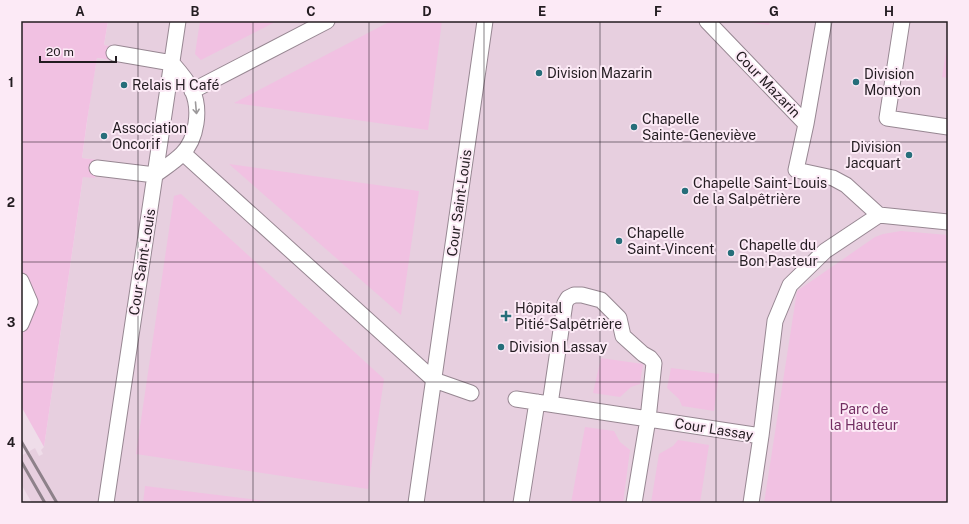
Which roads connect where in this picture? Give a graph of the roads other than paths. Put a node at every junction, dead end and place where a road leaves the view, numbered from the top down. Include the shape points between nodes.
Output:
1 (178, 21) edge
2 (327, 21) edge
3 (485, 21) edge
4 (707, 21) edge
5 (824, 21) edge
6 (902, 21) edge
7 (114, 53) dead end
8 (172, 62) junction
9 (192, 91) junction
10 (806, 124) junction
11 (948, 127) edge
12 (183, 153) junction
13 (96, 168) dead end
14 (155, 175) junction
15 (879, 215) junction
16 (948, 222) edge
17 (21, 281) edge
18 (21, 324) edge
19 (434, 380) junction
20 (471, 393) dead end
21 (516, 399) dead end
22 (543, 403) junction
23 (648, 419) junction
24 (761, 436) junction
25 (106, 503) edge
26 (416, 503) edge
27 (521, 503) edge
28 (634, 503) edge
29 (751, 503) edge

1 - 8 lane, Cour Saint-Louis
2 - 9 lane
3 - 19 lane, Cour Saint-Louis
4 - 10 lane, Cour Mazarin
5 - 10 lane, Cour Mazarin
6 - 11 lane via 887,118
7 - 8 lane
8 - 9 lane
8 - 14 lane, Cour Saint-Louis
9 -> 12 lane via 197,107 196,125 192,139
10 - 15 lane via 796,170 833,178 846,185
12 - 14 lane
12 - 19 lane
13 - 14 lane
14 - 25 lane, Cour Saint-Louis
15 - 16 lane
15 - 24 lane via 825,251 790,285 775,321
17 - 18 lane via 30,302
19 - 20 lane
19 - 26 lane, Cour Saint-Louis
21 - 22 lane, Cour Lassay
22 - 23 lane, Cour Lassay
22 - 23 lane via 565,303 574,295 582,295 601,300 619,318 623,336 653,361
22 - 27 lane
23 - 24 lane, Cour Lassay
23 - 28 lane
24 - 29 lane, Cour Lassay

